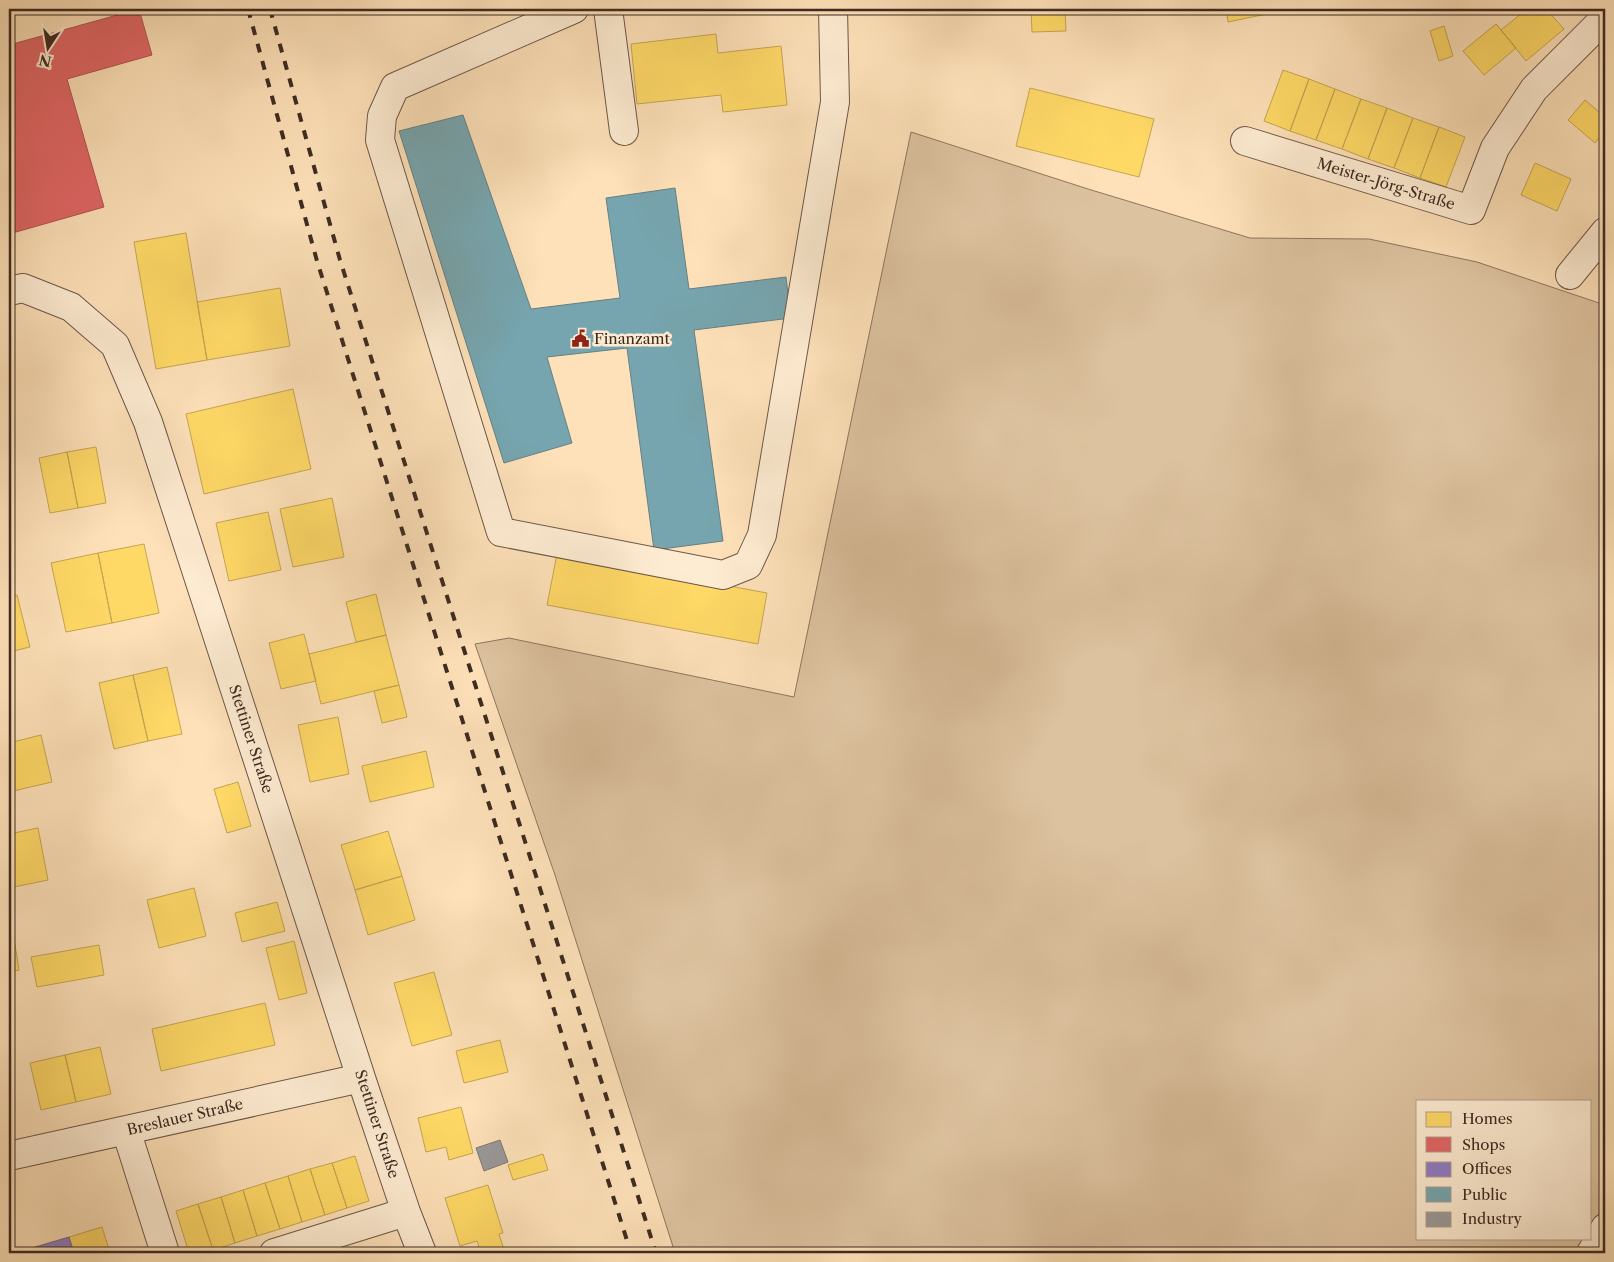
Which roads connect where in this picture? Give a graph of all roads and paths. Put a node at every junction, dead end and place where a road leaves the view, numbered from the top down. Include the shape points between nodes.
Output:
1 (574, 9) edge
2 (608, 9) edge
3 (833, 9) edge
4 (1605, 18) edge
5 (624, 131) dead end
6 (1245, 141) dead end
7 (1605, 232) edge
8 (1570, 275) dead end
9 (9, 290) edge
10 (361, 1078) junction
11 (126, 1130) junction
12 (9, 1156) edge
13 (406, 1212) junction
14 (1605, 1228) edge
15 (165, 1253) edge
16 (274, 1253) edge
17 (422, 1253) edge
18 (1591, 1253) edge

1 - 3 street via 395,87 382,116 380,140 502,532 723,575 748,565 762,535 835,102
2 - 5 street
4 - 6 street, Meister-Jörg-Straße via 1534,89 1495,148 1471,210
7 - 8 street
9 - 10 street, Stettiner Straße via 23,288 71,307 115,344 148,422
10 - 11 street, Breslauer Straße
10 - 13 street, Stettiner Straße
11 - 12 street, Breslauer Straße
11 - 15 street
13 - 16 street
13 - 17 street, Stettiner Straße
14 - 18 street

